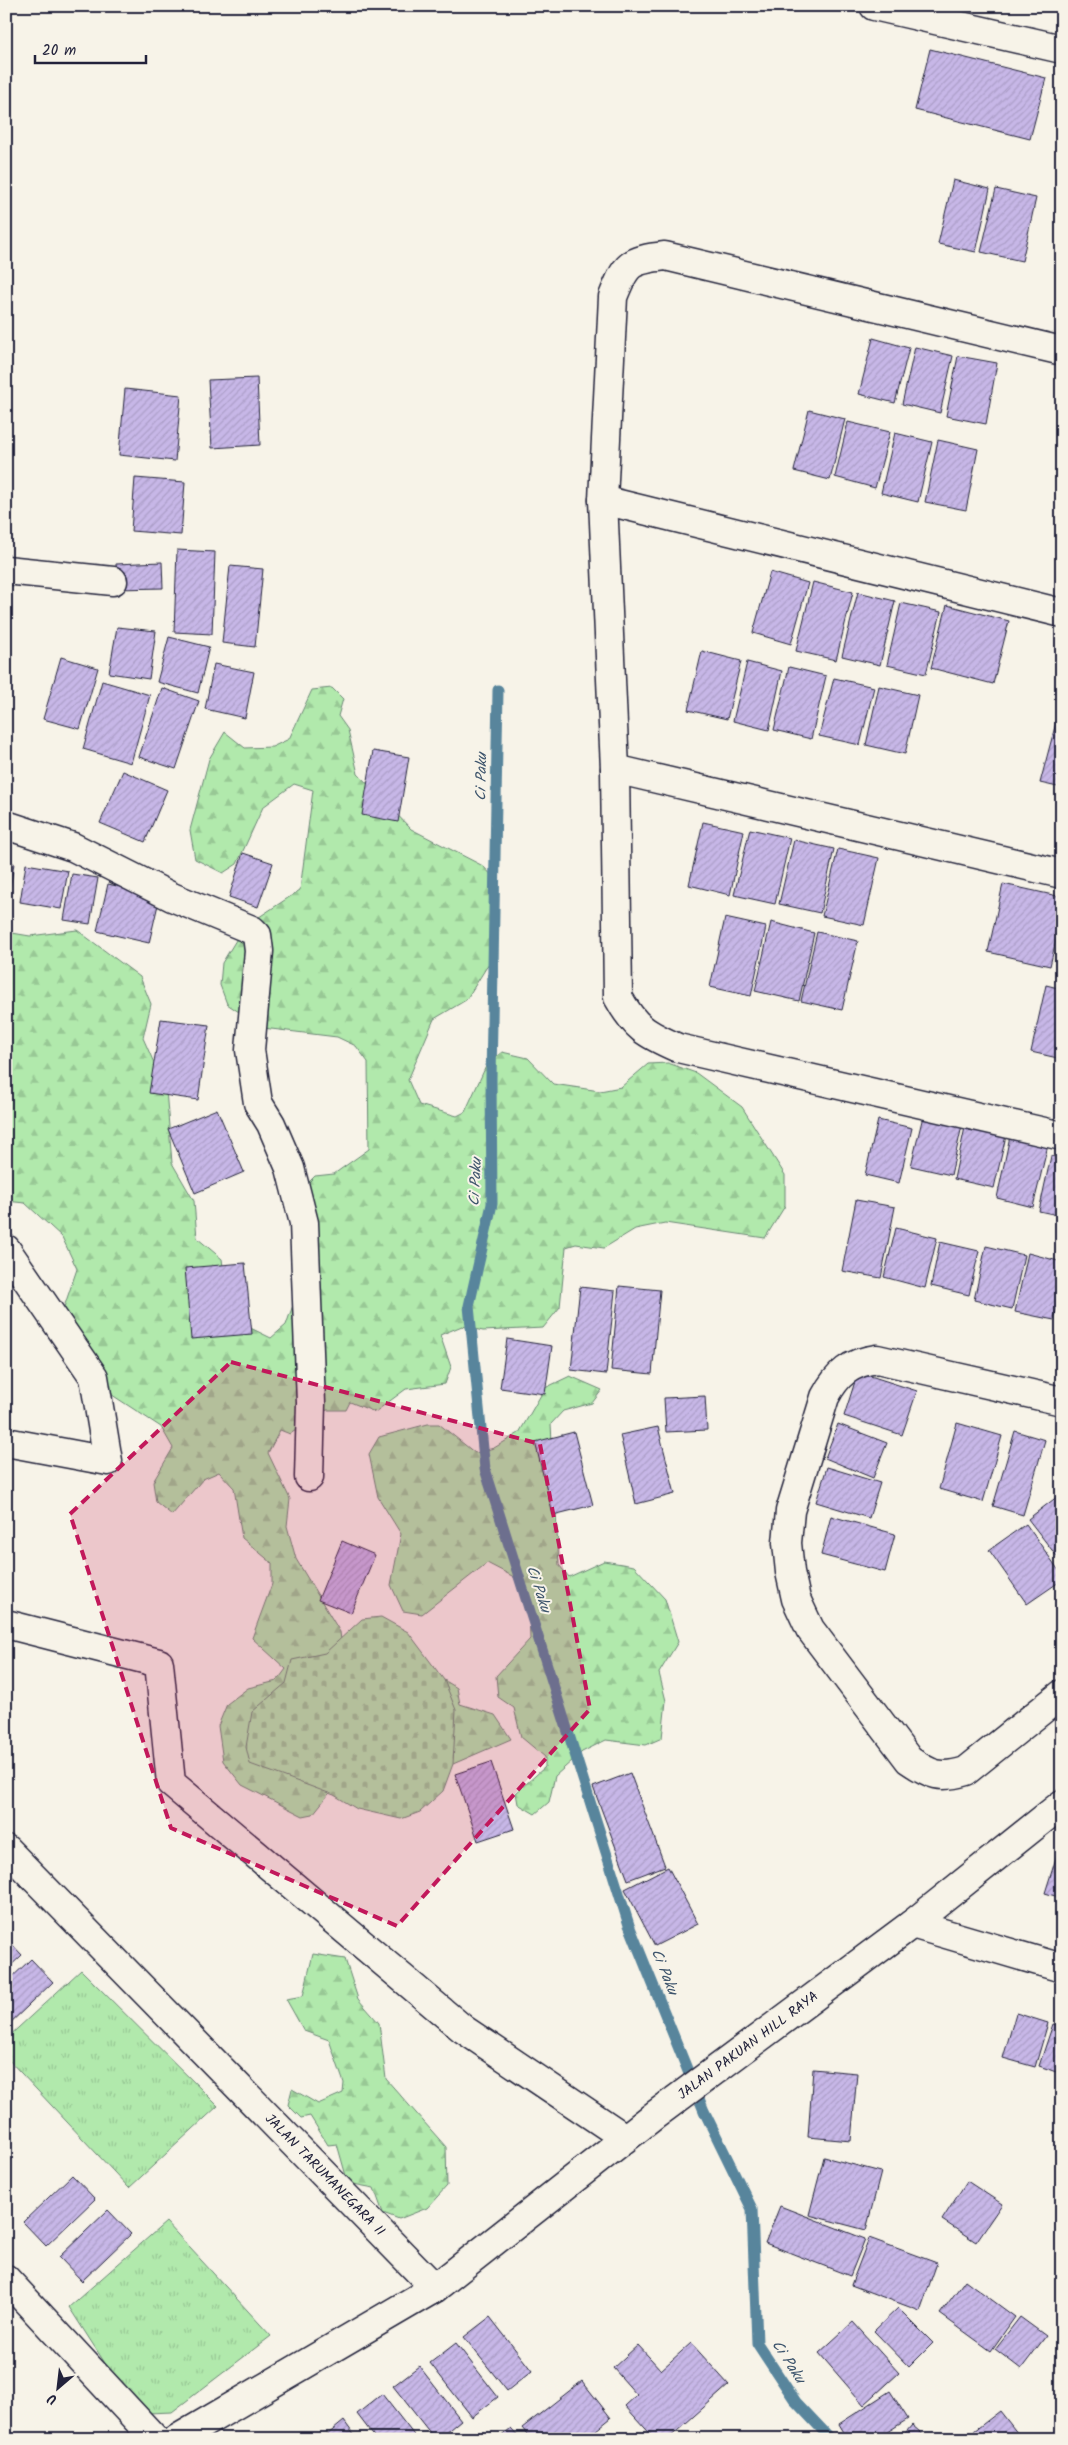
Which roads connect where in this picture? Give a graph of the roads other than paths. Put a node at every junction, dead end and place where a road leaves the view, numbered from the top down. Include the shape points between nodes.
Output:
1 (874, 6) edge
2 (1062, 49) edge
3 (1062, 351) edge
4 (603, 500) junction
5 (6, 570) edge
6 (112, 581) dead end
7 (1062, 613) edge
8 (615, 769) junction
9 (6, 825) edge
10 (1062, 874) edge
11 (1062, 1136) edge
12 (6, 1250) edge
13 (1062, 1401) edge
14 (6, 1442) edge
15 (309, 1477) dead end
16 (6, 1624) edge
17 (1062, 1694) edge
18 (1062, 1804) edge
19 (6, 1849) edge
20 (912, 1924) junction
21 (1062, 1968) edge
22 (625, 2138) junction
23 (6, 2279) edge
24 (435, 2288) junction
25 (156, 2439) edge
26 (177, 2439) edge

1 - 2 street
3 - 4 street via 665,256 639,259 622,273 613,298
4 - 7 street
4 - 8 street
5 - 6 street
8 - 10 street
8 - 11 street via 618,997 630,1020 654,1038 678,1048
9 - 15 street via 73,847 257,935 259,951 250,1050 258,1103 290,1168 304,1223 311,1403
12 - 14 street via 94,1377 108,1461
13 - 17 street via 877,1358 860,1361 833,1381 825,1397 790,1511 787,1543 796,1599 810,1629 909,1760 928,1773 948,1776 966,1771
16 - 22 street via 159,1663 171,1783 464,2029
18 - 20 street, JALAN PAKUAN HILL RAYA
19 - 24 street, JALAN TARUMANEGARA II
20 - 21 street
20 - 22 street, JALAN PAKUAN HILL RAYA
22 - 24 street, JALAN PAKUAN HILL RAYA
23 - 25 street
24 - 26 street

